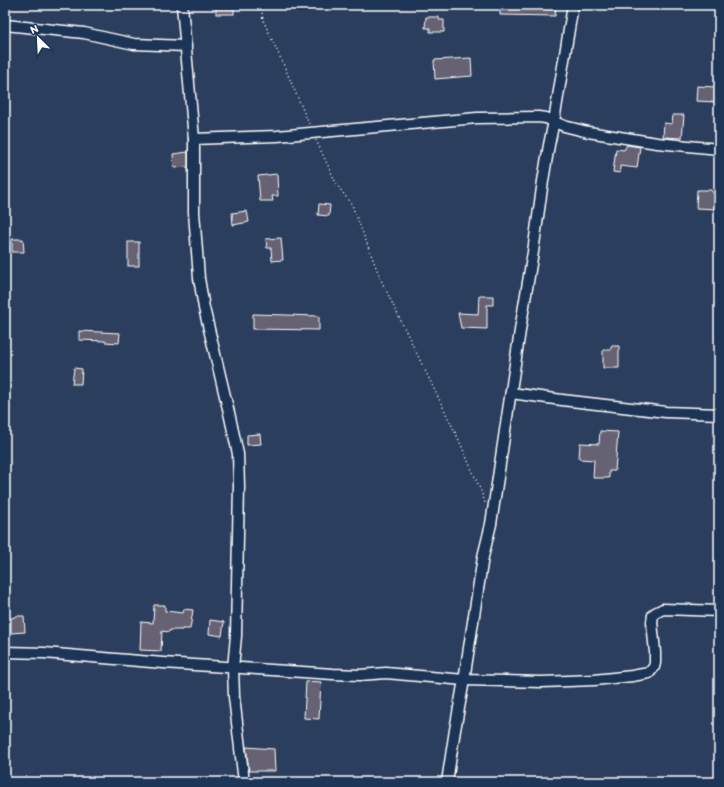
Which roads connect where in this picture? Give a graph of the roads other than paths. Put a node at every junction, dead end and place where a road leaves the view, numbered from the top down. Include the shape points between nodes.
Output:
1 (182, 5) edge
2 (573, 5) edge
3 (5, 25) edge
4 (186, 46) junction
5 (554, 121) junction
6 (194, 139) junction
7 (719, 149) edge
8 (510, 393) junction
9 (719, 414) edge
10 (719, 611) edge
11 (5, 652) edge
12 (234, 668) junction
13 (464, 680) junction
14 (244, 782) edge
15 (447, 782) edge

1 - 4 street
2 - 5 street
3 - 4 street via 84,33 134,44
4 - 6 street
5 - 6 street via 538,117 477,118 277,136
5 - 7 street via 571,129 601,135
5 - 8 street
6 - 12 street via 194,212 199,278 238,454
8 - 9 street via 666,412
8 - 13 street
10 - 13 street via 669,609 655,612 652,622 655,663 645,674 549,682
11 - 12 street
12 - 13 street via 333,674 386,673
12 - 14 street via 234,697
13 - 15 street

